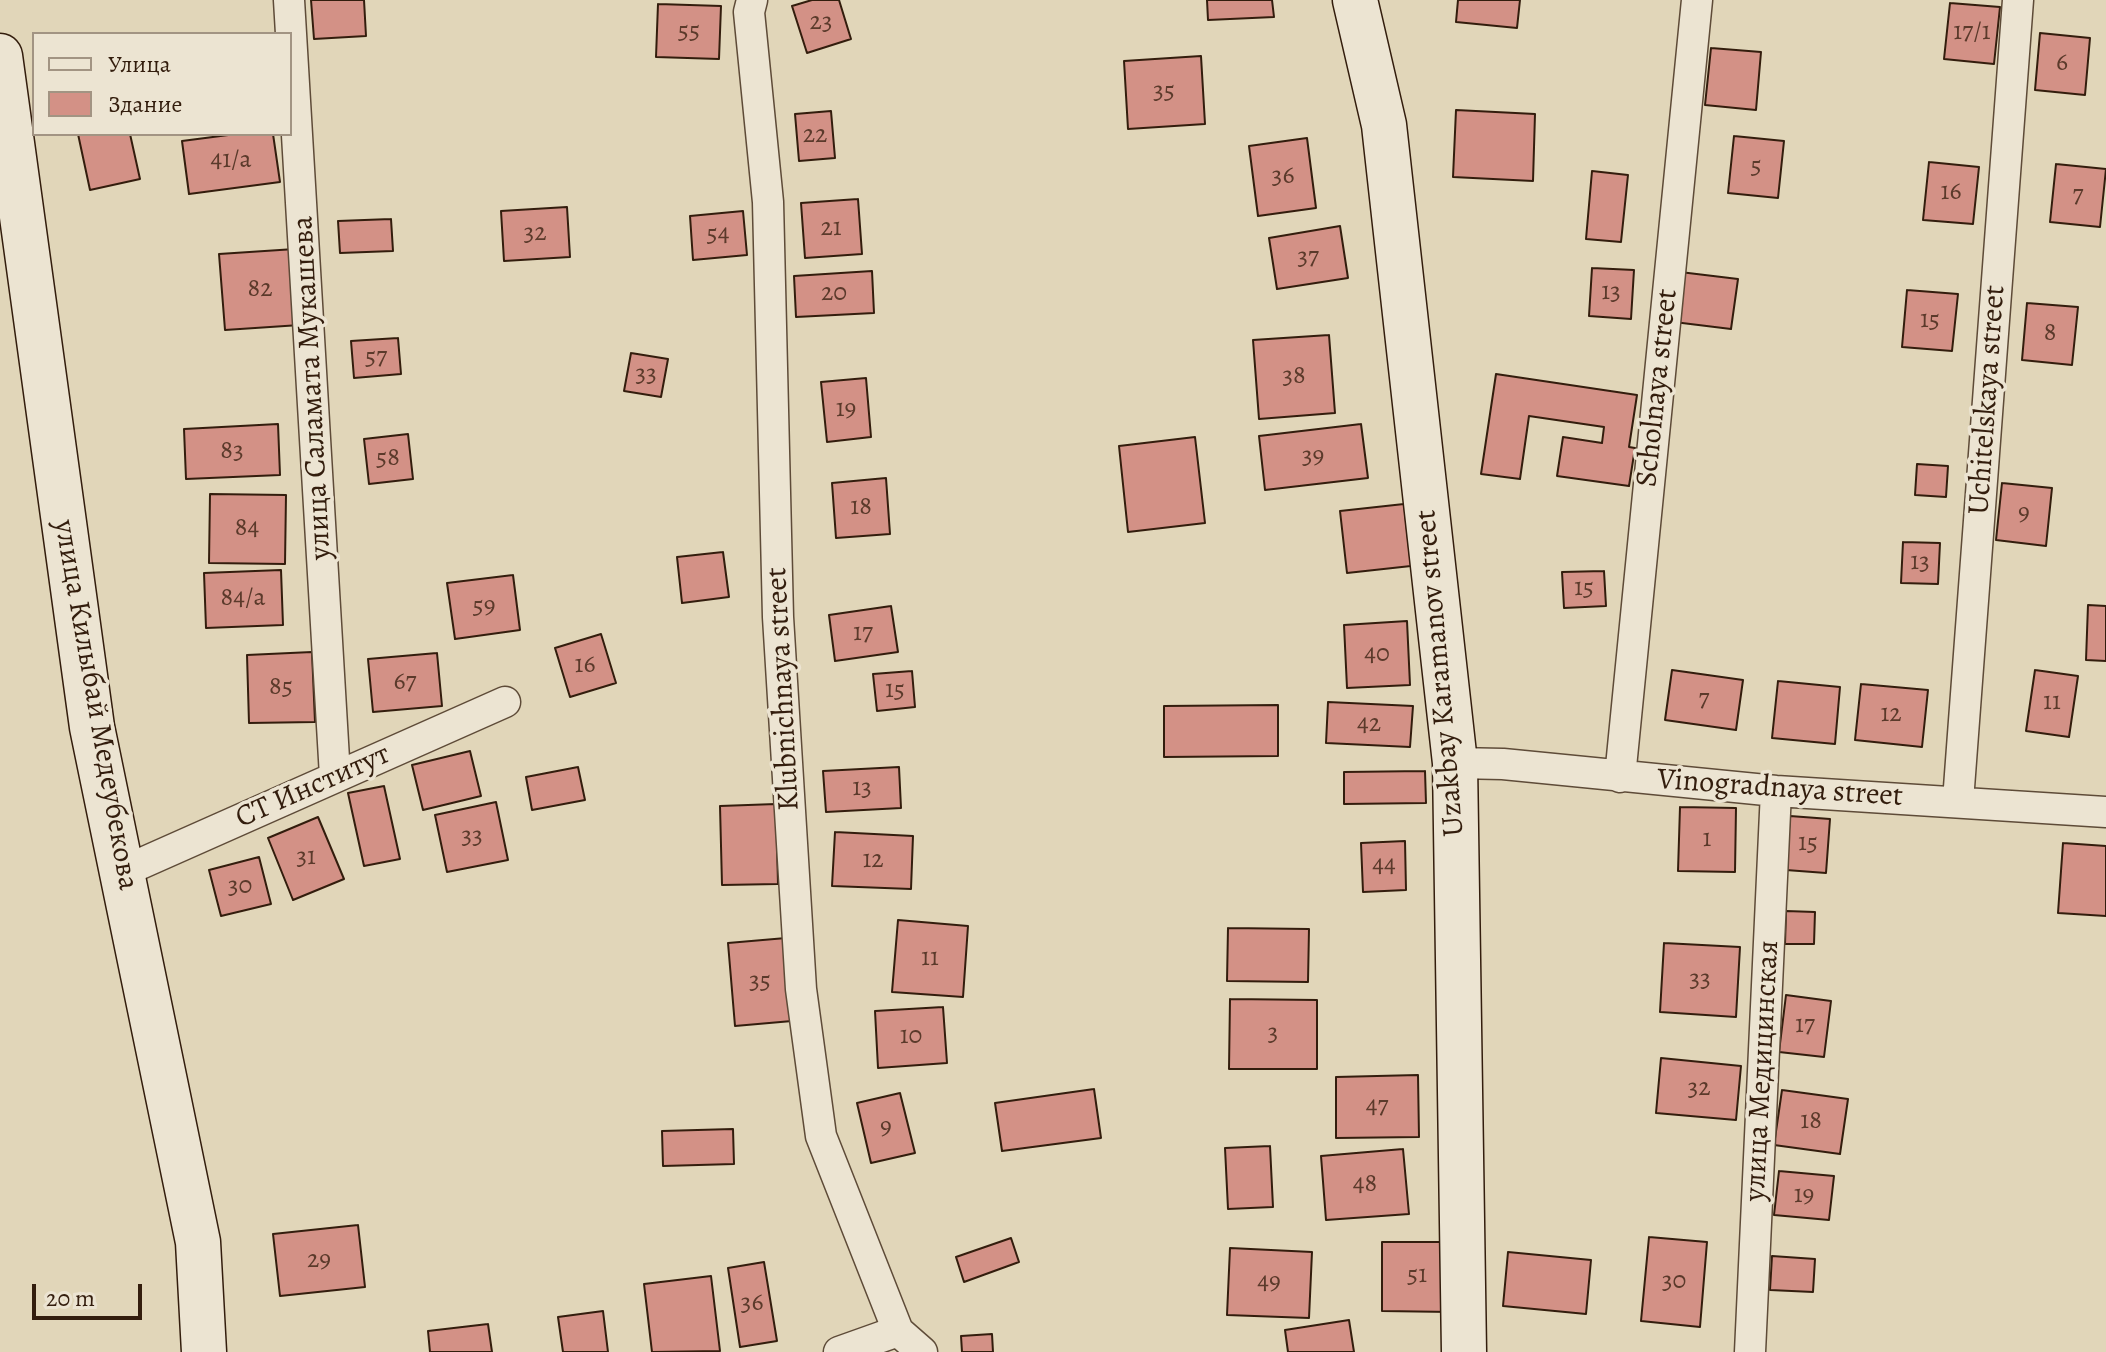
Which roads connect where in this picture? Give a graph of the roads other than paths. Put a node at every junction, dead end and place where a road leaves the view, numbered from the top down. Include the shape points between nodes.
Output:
1 (289, 0) edge
2 (752, 0) edge
3 (1355, 0) edge
4 (1697, 0) edge
5 (2018, 0) edge
6 (291, 32) edge
7 (292, 51) edge
8 (0, 56) edge
9 (505, 702) dead end
10 (1455, 763) junction
11 (335, 776) junction
12 (1620, 777) junction
13 (1776, 791) junction
14 (1958, 801) junction
15 (2106, 812) edge
16 (122, 872) junction
17 (898, 1331) junction
18 (204, 1352) edge
19 (839, 1352) edge
20 (922, 1352) edge
21 (1464, 1352) edge
22 (1750, 1352) edge

1 - 6 street, улица Саламата Мукашева
2 - 17 street, Klubnichnaya street via 768,202 778,617 801,989 821,1136
3 - 10 street, Uzakbay Karamanov street via 1384,125
4 - 12 street, Scholnaya street
5 - 14 street, Uchitelskaya street
7 - 11 street, улица Саламата Мукашева
8 - 16 street, улица Килыбай Медеубекова via 92,727
9 - 11 street, СТ Институт
10 - 12 street, Vinogradnaya street
10 - 21 street, Uzakbay Karamanov street
11 - 16 street, СТ Институт
12 - 13 street, Vinogradnaya street
13 - 14 street, Vinogradnaya street
13 - 22 street, улица Медицинская
14 - 15 street, Vinogradnaya street
16 - 18 street, улица Килыбай Медеубекова via 198,1242
17 - 19 street
17 - 20 street, Klubnichnaya street

